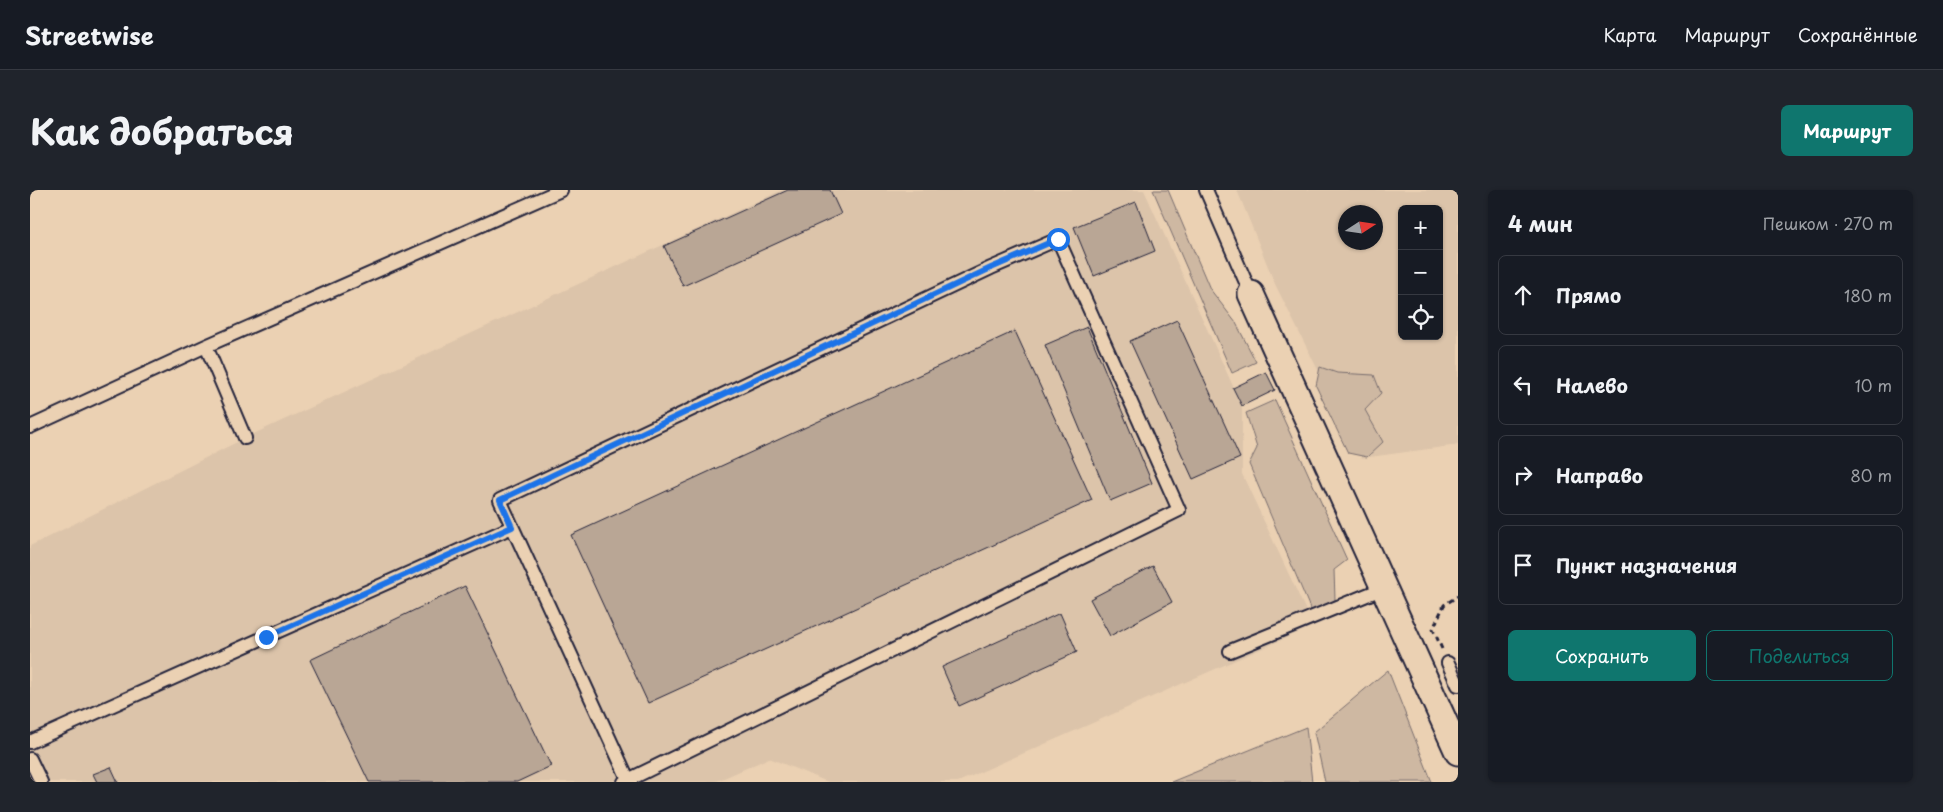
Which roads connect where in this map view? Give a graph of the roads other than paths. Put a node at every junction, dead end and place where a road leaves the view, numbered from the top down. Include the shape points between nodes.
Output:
1 (561, 190) edge
2 (1206, 190) edge
3 (1252, 294) joint
4 (206, 346) junction
5 (30, 427) edge
6 (245, 438) dead end
7 (512, 527) junction
8 (1384, 588) junction
9 (1230, 650) dead end
10 (1448, 663) road end
11 (1458, 685) edge
12 (30, 742) edge
13 (1458, 752) edge
14 (30, 759) edge
15 (626, 781) edge
16 (41, 782) edge

1 - 4 lane
2 - 3 lane
3 - 8 street
4 - 5 lane
4 - 6 lane
7 - 12 lane
7 - 15 lane
7 - 15 lane via 500,500 1058,239 1179,510
8 - 9 lane
8 - 13 street
10 - 11 lane
14 - 16 lane

